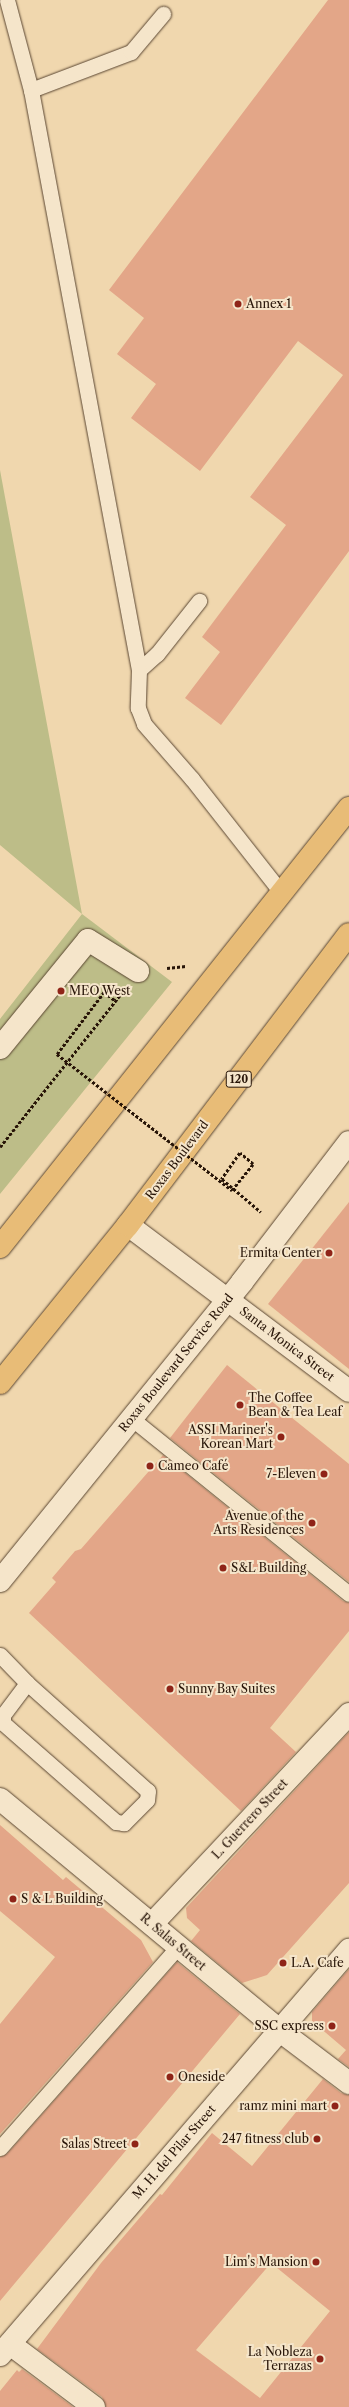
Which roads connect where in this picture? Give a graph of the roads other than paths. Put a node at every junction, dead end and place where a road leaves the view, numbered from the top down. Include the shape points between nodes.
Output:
1 (7, 0) edge
2 (163, 14) dead end
3 (31, 90) junction
4 (199, 601) dead end
5 (139, 670) junction
6 (349, 808) edge
7 (281, 892) junction
8 (349, 934) edge
9 (138, 971) road end
10 (0, 1048) edge
11 (349, 1142) edge
12 (128, 1225) junction
13 (0, 1248) edge
14 (228, 1299) junction
15 (0, 1383) edge
16 (349, 1391) edge
17 (131, 1418) junction
18 (0, 1581) edge
19 (349, 1594) edge
20 (0, 1655) edge
21 (27, 1683) junction
22 (349, 1714) edge
23 (0, 1799) edge
24 (152, 1924) junction
25 (178, 1946) junction
26 (349, 1950) edge
27 (279, 2030) junction
28 (349, 2083) edge
29 (0, 2148) edge
30 (5, 2349) edge
31 (94, 2407) edge

1 - 3 lane
2 - 3 lane via 131,52
3 - 5 lane
4 - 5 lane via 157,654
5 - 7 lane via 138,708 144,724 192,778
6 - 7 highway
7 - 13 highway
8 - 12 highway, Roxas Boulevard / 120
9 - 10 street via 88,940
11 - 14 street, Roxas Boulevard Service Road
12 - 14 street, Santa Monica Street
12 - 15 highway, Roxas Boulevard / 120
14 - 16 street, Santa Monica Street
14 - 17 street, Roxas Boulevard Service Road
17 - 18 street, Roxas Boulevard Service Road
17 - 19 lane
20 - 21 lane
21 - 21 lane via 148,1791 147,1800 124,1823 116,1822 3,1722 3,1715
22 - 24 street, L. Guerrero Street
23 - 24 street, R. Salas Street
24 - 25 street, R. Salas Street
25 - 27 street, R. Salas Street
25 - 29 lane
26 - 27 street, M. H. del Pilar Street
27 - 28 street, R. Salas Street
27 - 30 street, M. H. del Pilar Street
30 - 31 street

